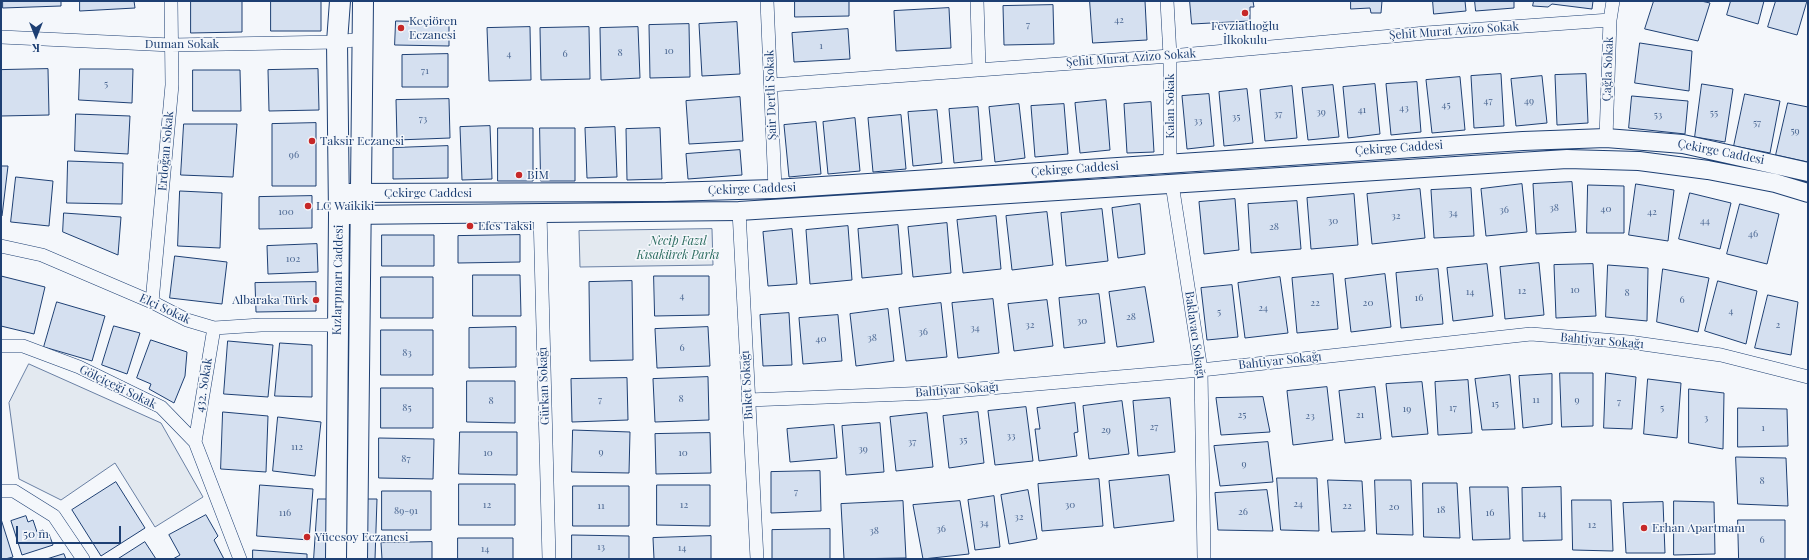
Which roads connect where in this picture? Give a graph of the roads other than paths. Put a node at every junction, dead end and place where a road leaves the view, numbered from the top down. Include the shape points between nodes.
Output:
1 (171, 1) edge
2 (340, 1) edge
3 (363, 1) edge
4 (767, 1) edge
5 (977, 1) edge
6 (1167, 1) edge
7 (1614, 1) edge
8 (1610, 20) junction
9 (1, 37) edge
10 (363, 39) junction
11 (337, 42) junction
12 (171, 45) junction
13 (1170, 56) junction
14 (979, 69) junction
15 (772, 85) junction
16 (1606, 138) junction
17 (1170, 163) junction
18 (1808, 172) edge
19 (1172, 184) junction
20 (775, 189) junction
21 (339, 193) junction
22 (361, 193) junction
23 (1808, 193) edge
24 (739, 211) junction
25 (540, 213) junction
26 (340, 215) junction
27 (361, 215) junction
28 (1, 246) edge
29 (152, 302) junction
30 (338, 325) junction
31 (214, 328) junction
32 (1, 346) edge
33 (1201, 370) junction
34 (1808, 377) edge
35 (748, 400) junction
36 (195, 442) junction
37 (1, 491) edge
38 (83, 559) edge
39 (240, 559) edge
40 (336, 559) edge
41 (357, 559) edge
42 (549, 559) edge
43 (757, 559) edge
44 (1204, 559) edge

1 - 12 street, Erdoğan Sokak
2 - 11 main road, Kızlarpınarı Caddesi
3 - 10 main road, Kızlarpınarı Caddesi
4 - 15 street, Şair Dertli Sokak
5 - 14 street
6 - 13 street, Kalan Sokak
7 - 8 street, Çağla Sokak
8 - 13 street, Şehit Murat Azizo Sokak via 1426,33
8 - 16 street, Çağla Sokak
9 - 12 street, Duman Sokak
10 - 11 street, Duman Sokak
10 - 22 main road, Kızlarpınarı Caddesi
11 - 12 street, Duman Sokak
11 - 21 main road, Kızlarpınarı Caddesi
12 - 29 street, Erdoğan Sokak via 172,85
13 - 14 street, Şehit Murat Azizo Sokak
13 - 17 street, Kalan Sokak
14 - 15 street, Şehit Murat Azizo Sokak
15 - 20 street, Şair Dertli Sokak
16 - 17 main road, Çekirge Caddesi via 1523,140
16 - 18 main road, Çekirge Caddesi via 1683,144
17 - 20 main road, Çekirge Caddesi
19 - 23 main road, Çekirge Caddesi via 1568,159 1639,161 1708,170
19 - 24 main road, Çekirge Caddesi
19 - 33 street, Baklavacı Sokağı
20 - 22 main road, Çekirge Caddesi
21 - 22 main road, Çekirge Caddesi
21 - 26 main road, Kızlarpınarı Caddesi
22 - 27 main road, Kızlarpınarı Caddesi
24 - 25 main road, Çekirge Caddesi
24 - 35 street, Buket Sokağı
25 - 27 main road, Çekirge Caddesi
25 - 42 street, Gürkan Sokağı
26 - 27 main road, Çekirge Caddesi
26 - 30 main road, Kızlarpınarı Caddesi
27 - 41 main road, Kızlarpınarı Caddesi
28 - 29 street, Elçi Sokak via 42,255
29 - 31 street, Elçi Sokak via 187,320
30 - 31 street, Elçi Sokak
30 - 40 main road, Kızlarpınarı Caddesi
31 - 36 street, 432. Sokak
32 - 36 street, Gölçiçeği Sokak via 23,346 79,367 161,407
33 - 34 street, Bahtiyar Sokağı via 1531,334 1629,342 1721,355
33 - 35 street, Bahtiyar Sokağı via 930,393
33 - 44 street, Baklavacı Sokağı
35 - 43 street, Buket Sokağı
36 - 39 street, Gölçiçeği Sokak
37 - 38 street via 14,491 54,516

